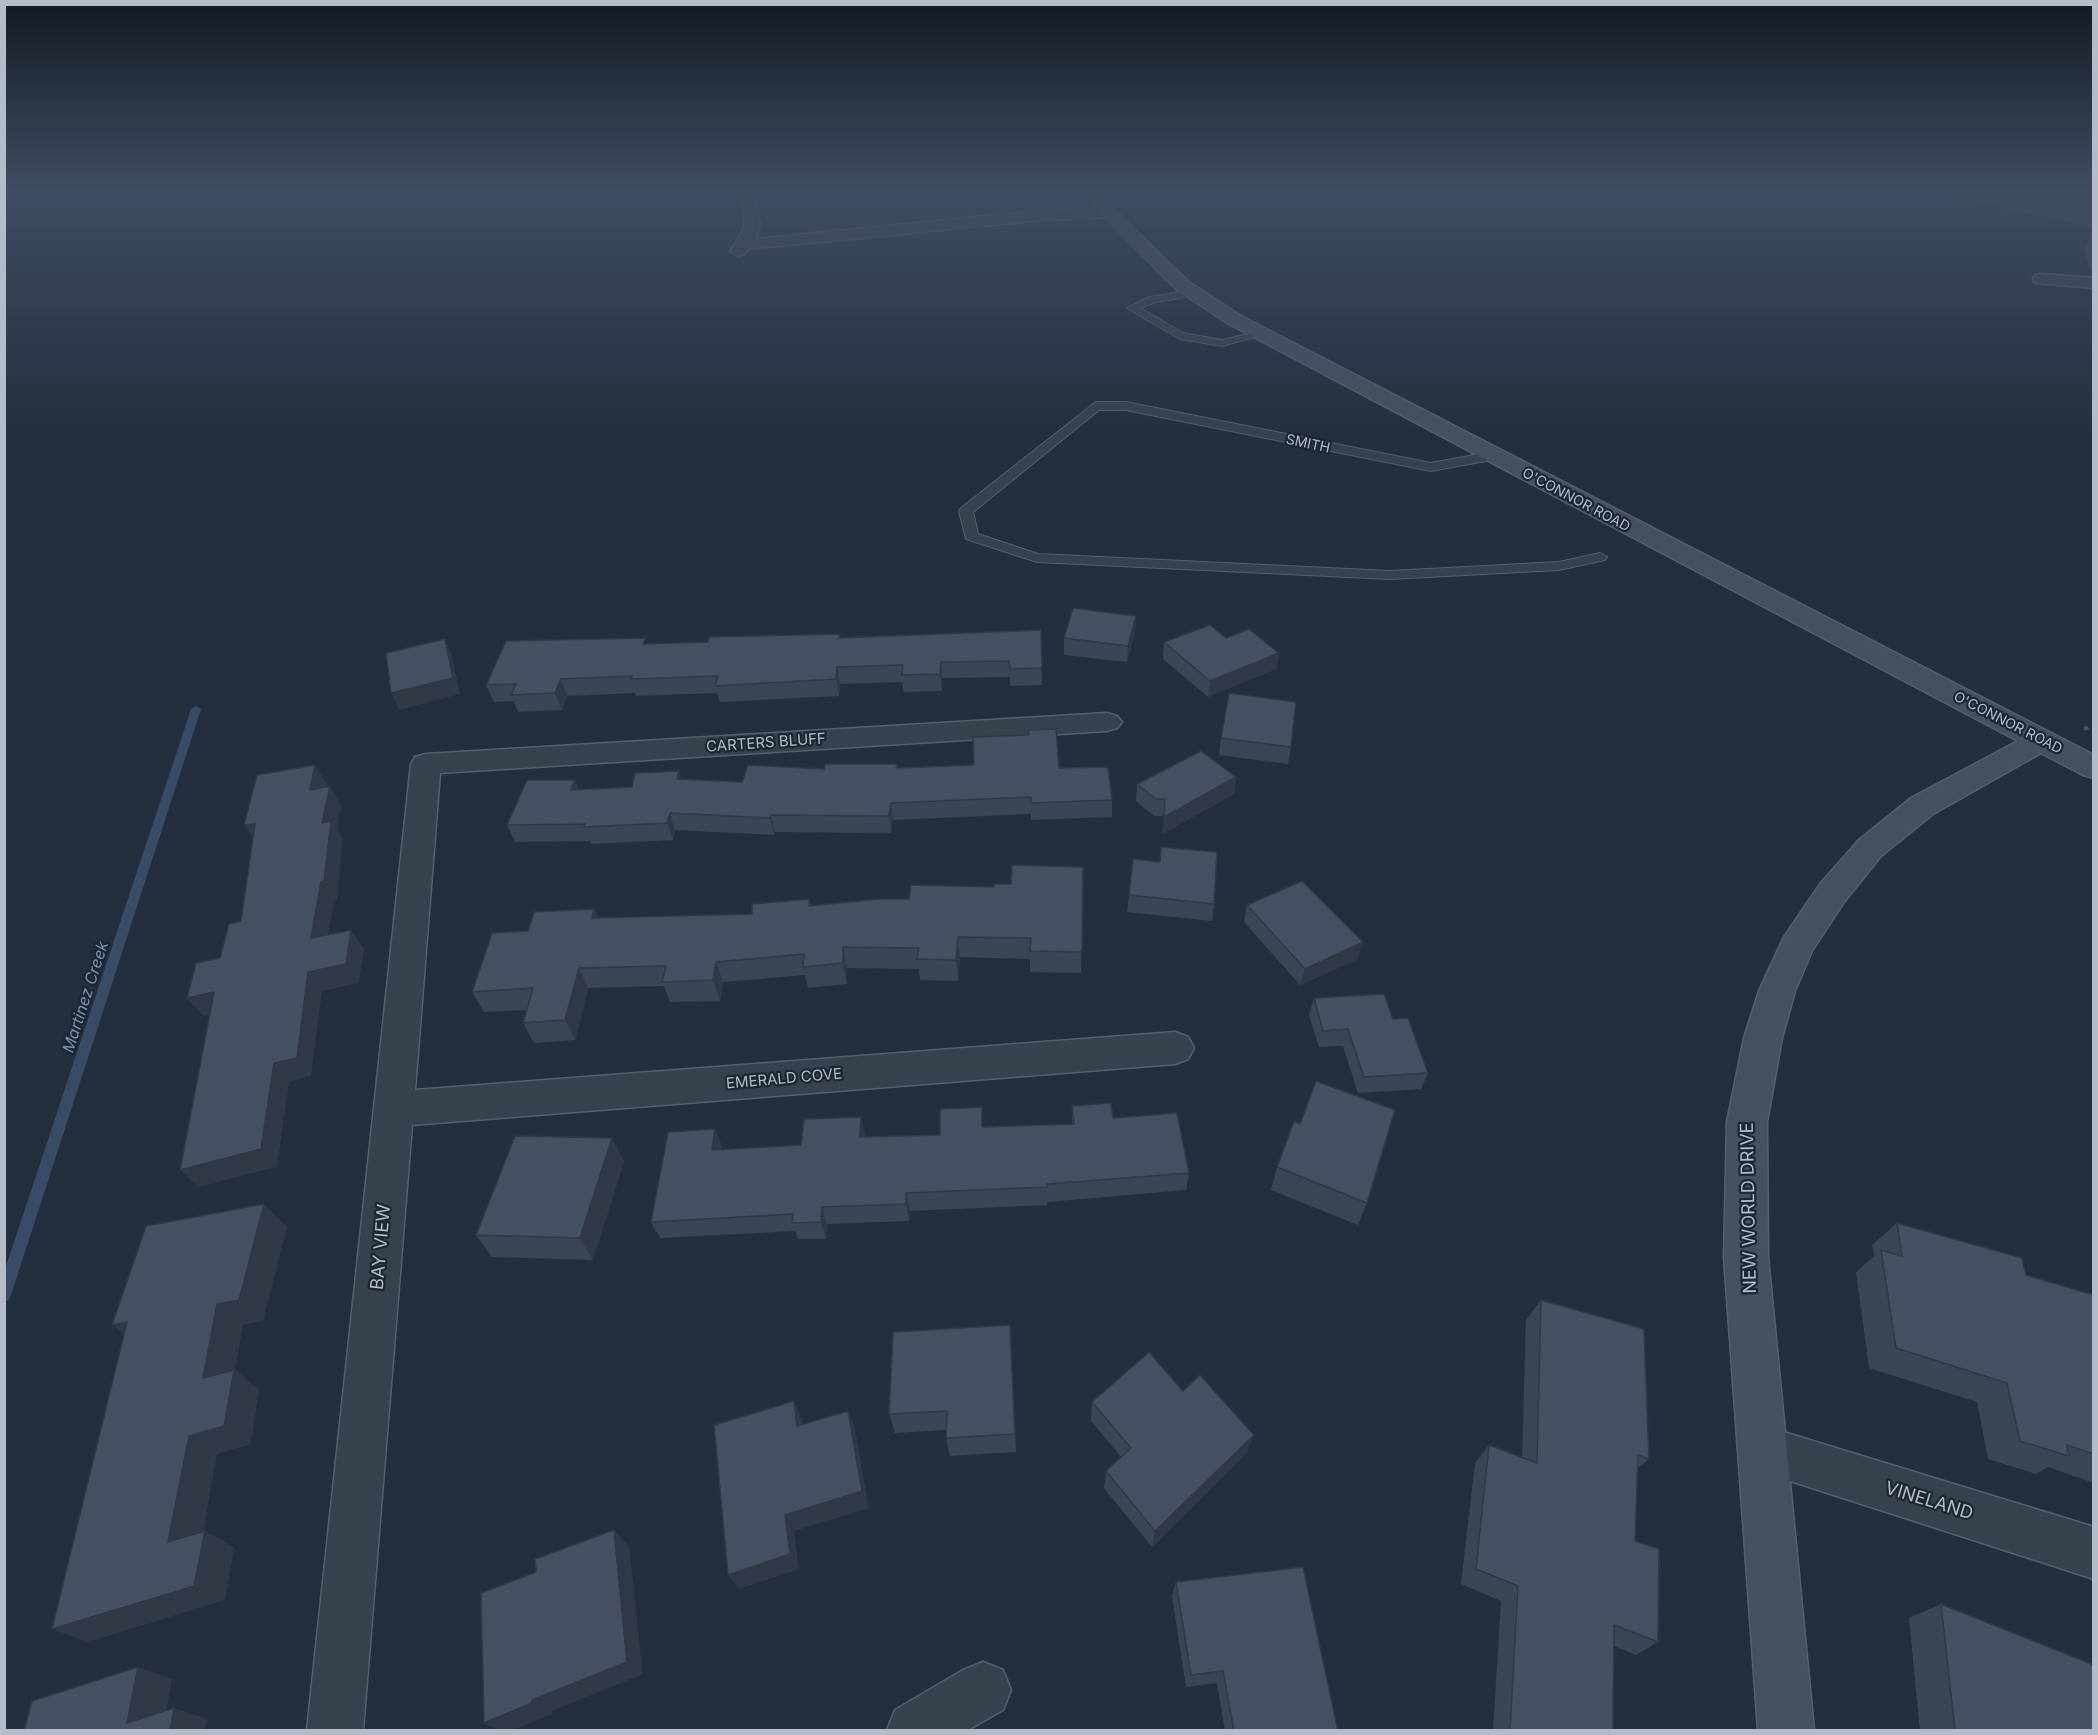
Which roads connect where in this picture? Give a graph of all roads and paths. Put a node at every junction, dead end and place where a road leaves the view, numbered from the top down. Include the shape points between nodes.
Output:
1 (1169, 272) edge
2 (2041, 279) dead end
3 (2094, 283) edge
4 (1192, 293) junction
5 (1261, 334) junction
6 (1491, 456) junction
7 (1600, 557) dead end
8 (1107, 722) dead end
9 (2042, 740) junction
10 (426, 764) joint
11 (2094, 768) edge
12 (1175, 1048) dead end
13 (394, 1109) junction
14 (1764, 1450) junction
15 (2094, 1553) edge
16 (983, 1690) dead end
17 (335, 1731) edge
18 (915, 1731) edge
19 (1786, 1731) edge

1 - 4 main road, O'CONNOR ROAD
2 - 3 street
4 - 5 main road, O'CONNOR ROAD
4 - 5 lane via 1154,299 1132,308 1180,336 1222,343
5 - 6 main road, O'CONNOR ROAD
6 - 7 lane, SMITH via 1431,467 1126,406 1096,406 966,511 971,536 1037,558 1390,575 1559,566
6 - 9 main road, O'CONNOR ROAD
8 - 10 street, CARTERS BLUFF
9 - 11 main road, O'CONNOR ROAD
9 - 14 main road, NEW WORLD DRIVE via 1922,806 1870,848 1832,892 1796,947 1777,992 1762,1038 1747,1122 1746,1257
10 - 13 street, BAY VIEW
12 - 13 street, EMERALD COVE
13 - 17 street, BAY VIEW
14 - 15 street, VINELAND
14 - 19 main road, NEW WORLD DRIVE
16 - 18 street

